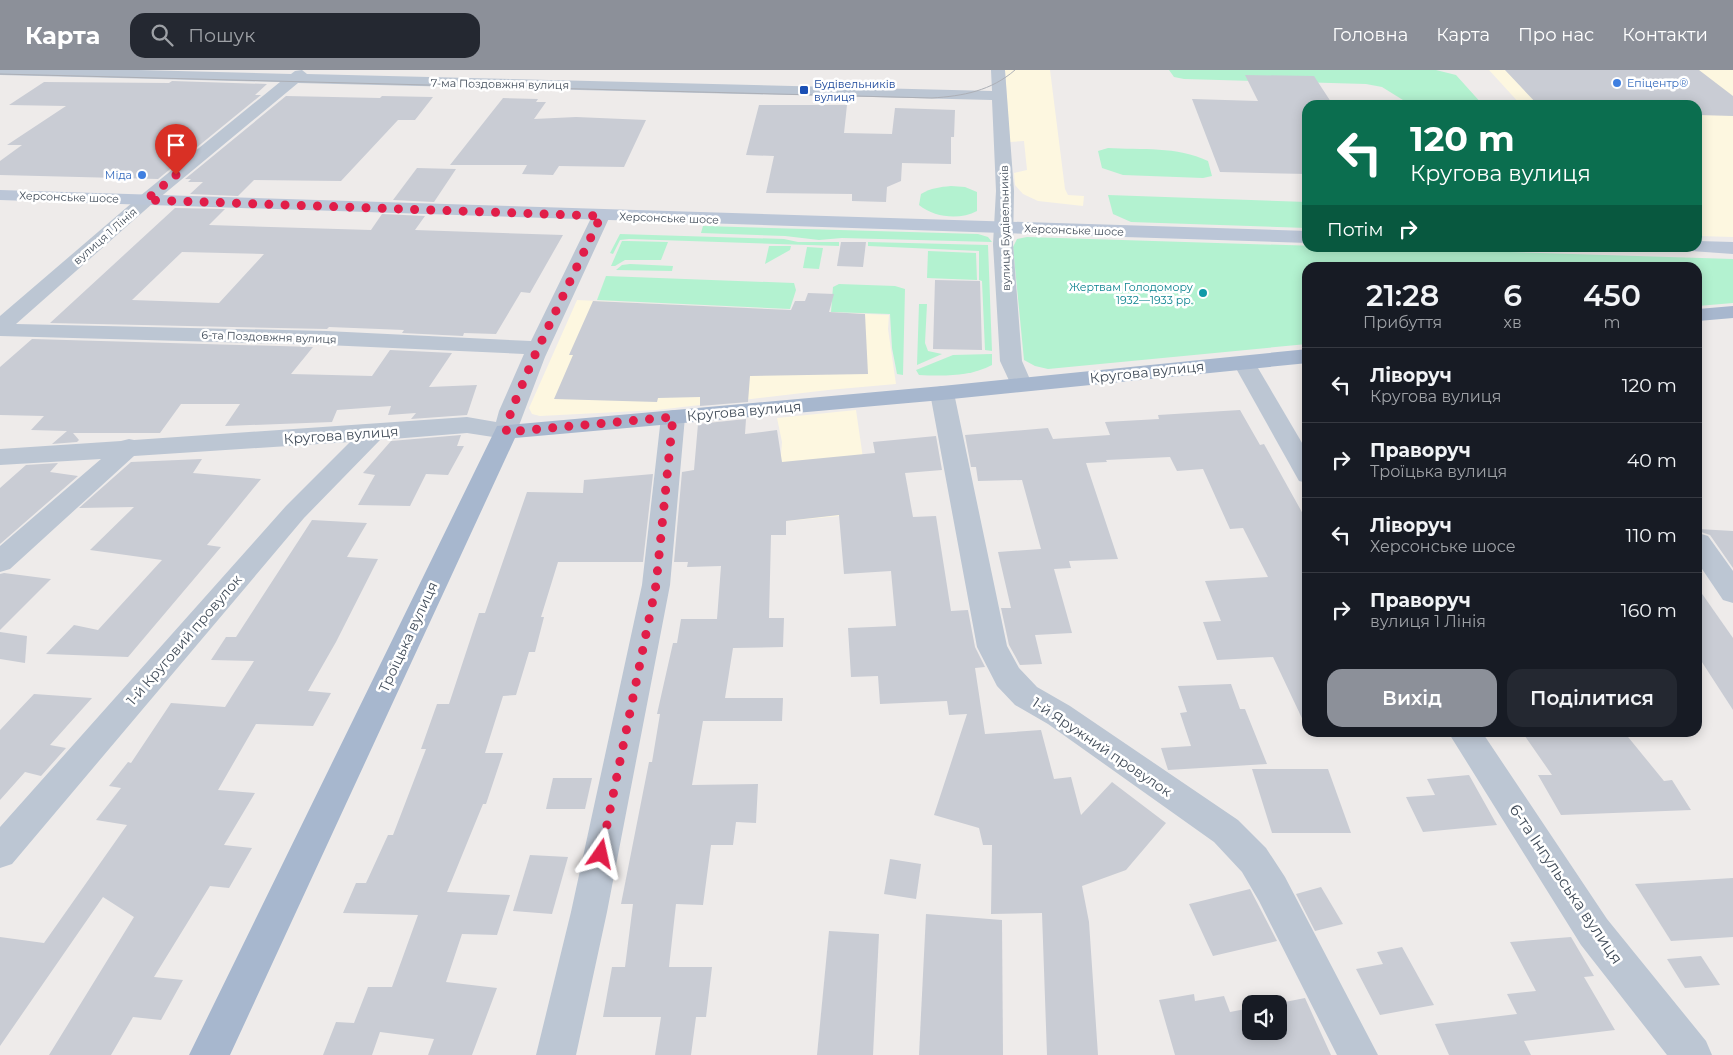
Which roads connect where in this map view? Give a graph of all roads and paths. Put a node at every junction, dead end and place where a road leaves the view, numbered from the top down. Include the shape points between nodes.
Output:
1 (998, 70) edge
2 (0, 71) edge
3 (67, 71) edge
4 (300, 74) edge
5 (1000, 96) junction
6 (0, 195) edge
7 (146, 200) junction
8 (601, 216) junction
9 (1005, 228) junction
10 (1302, 237) edge
11 (1702, 247) edge
12 (1733, 248) edge
13 (1733, 312) edge
14 (1702, 315) edge
15 (0, 329) edge
16 (538, 348) junction
17 (1302, 357) edge
18 (1244, 363) junction
19 (1022, 384) junction
20 (942, 393) junction
21 (673, 417) junction
22 (506, 432) junction
23 (373, 434) junction
24 (129, 448) junction
25 (0, 457) edge
26 (1302, 464) edge
27 (1702, 548) edge
28 (0, 562) edge
29 (1733, 592) edge
30 (1467, 737) edge
31 (0, 852) edge
32 (209, 1055) edge
33 (556, 1055) edge
34 (1358, 1055) edge
35 (1692, 1055) edge

1 - 5 street, вулиця Будівельників
2 - 3 street, 7-ма Поздовжня вулиця
3 - 4 street, 7-ма Поздовжня вулиця
4 - 5 street, 7-ма Поздовжня вулиця
4 - 7 street, вулиця 1 Лінія
5 - 9 street, вулиця Будівельників
6 - 7 main road, Херсонське шосе
7 - 8 main road, Херсонське шосе
7 - 15 street, вулиця 1 Лінія
8 - 9 main road, Херсонське шосе
8 - 16 street, Троїцька вулиця
9 - 10 main road, Херсонське шосе
9 - 19 street, вулиця Будівельників via 1003,244 1011,361
11 - 12 main road
13 - 14 main road
15 - 16 street, 6-та Поздовжня вулиця via 326,338
16 - 22 street, Троїцька вулиця via 511,411
17 - 18 main road, Кругова вулиця
18 - 19 main road, Кругова вулиця
18 - 26 street
19 - 20 main road, Кругова вулиця
20 - 21 main road, Кругова вулиця
20 - 34 street, 1-й Яружний провулок via 992,647 1008,677 1026,696 1059,715 1226,830 1254,860 1272,888
21 - 22 main road, Кругова вулиця
21 - 33 street via 656,585 589,912
22 - 23 street, Кругова вулиця via 467,425
22 - 32 main road, Троїцька вулиця
23 - 24 street, Кругова вулиця
23 - 31 street, 1-й Круговий провулок via 295,512
24 - 25 street, Кругова вулиця
24 - 28 street
27 - 29 street
30 - 35 street, 6-та Інгульська вулиця via 1594,932

